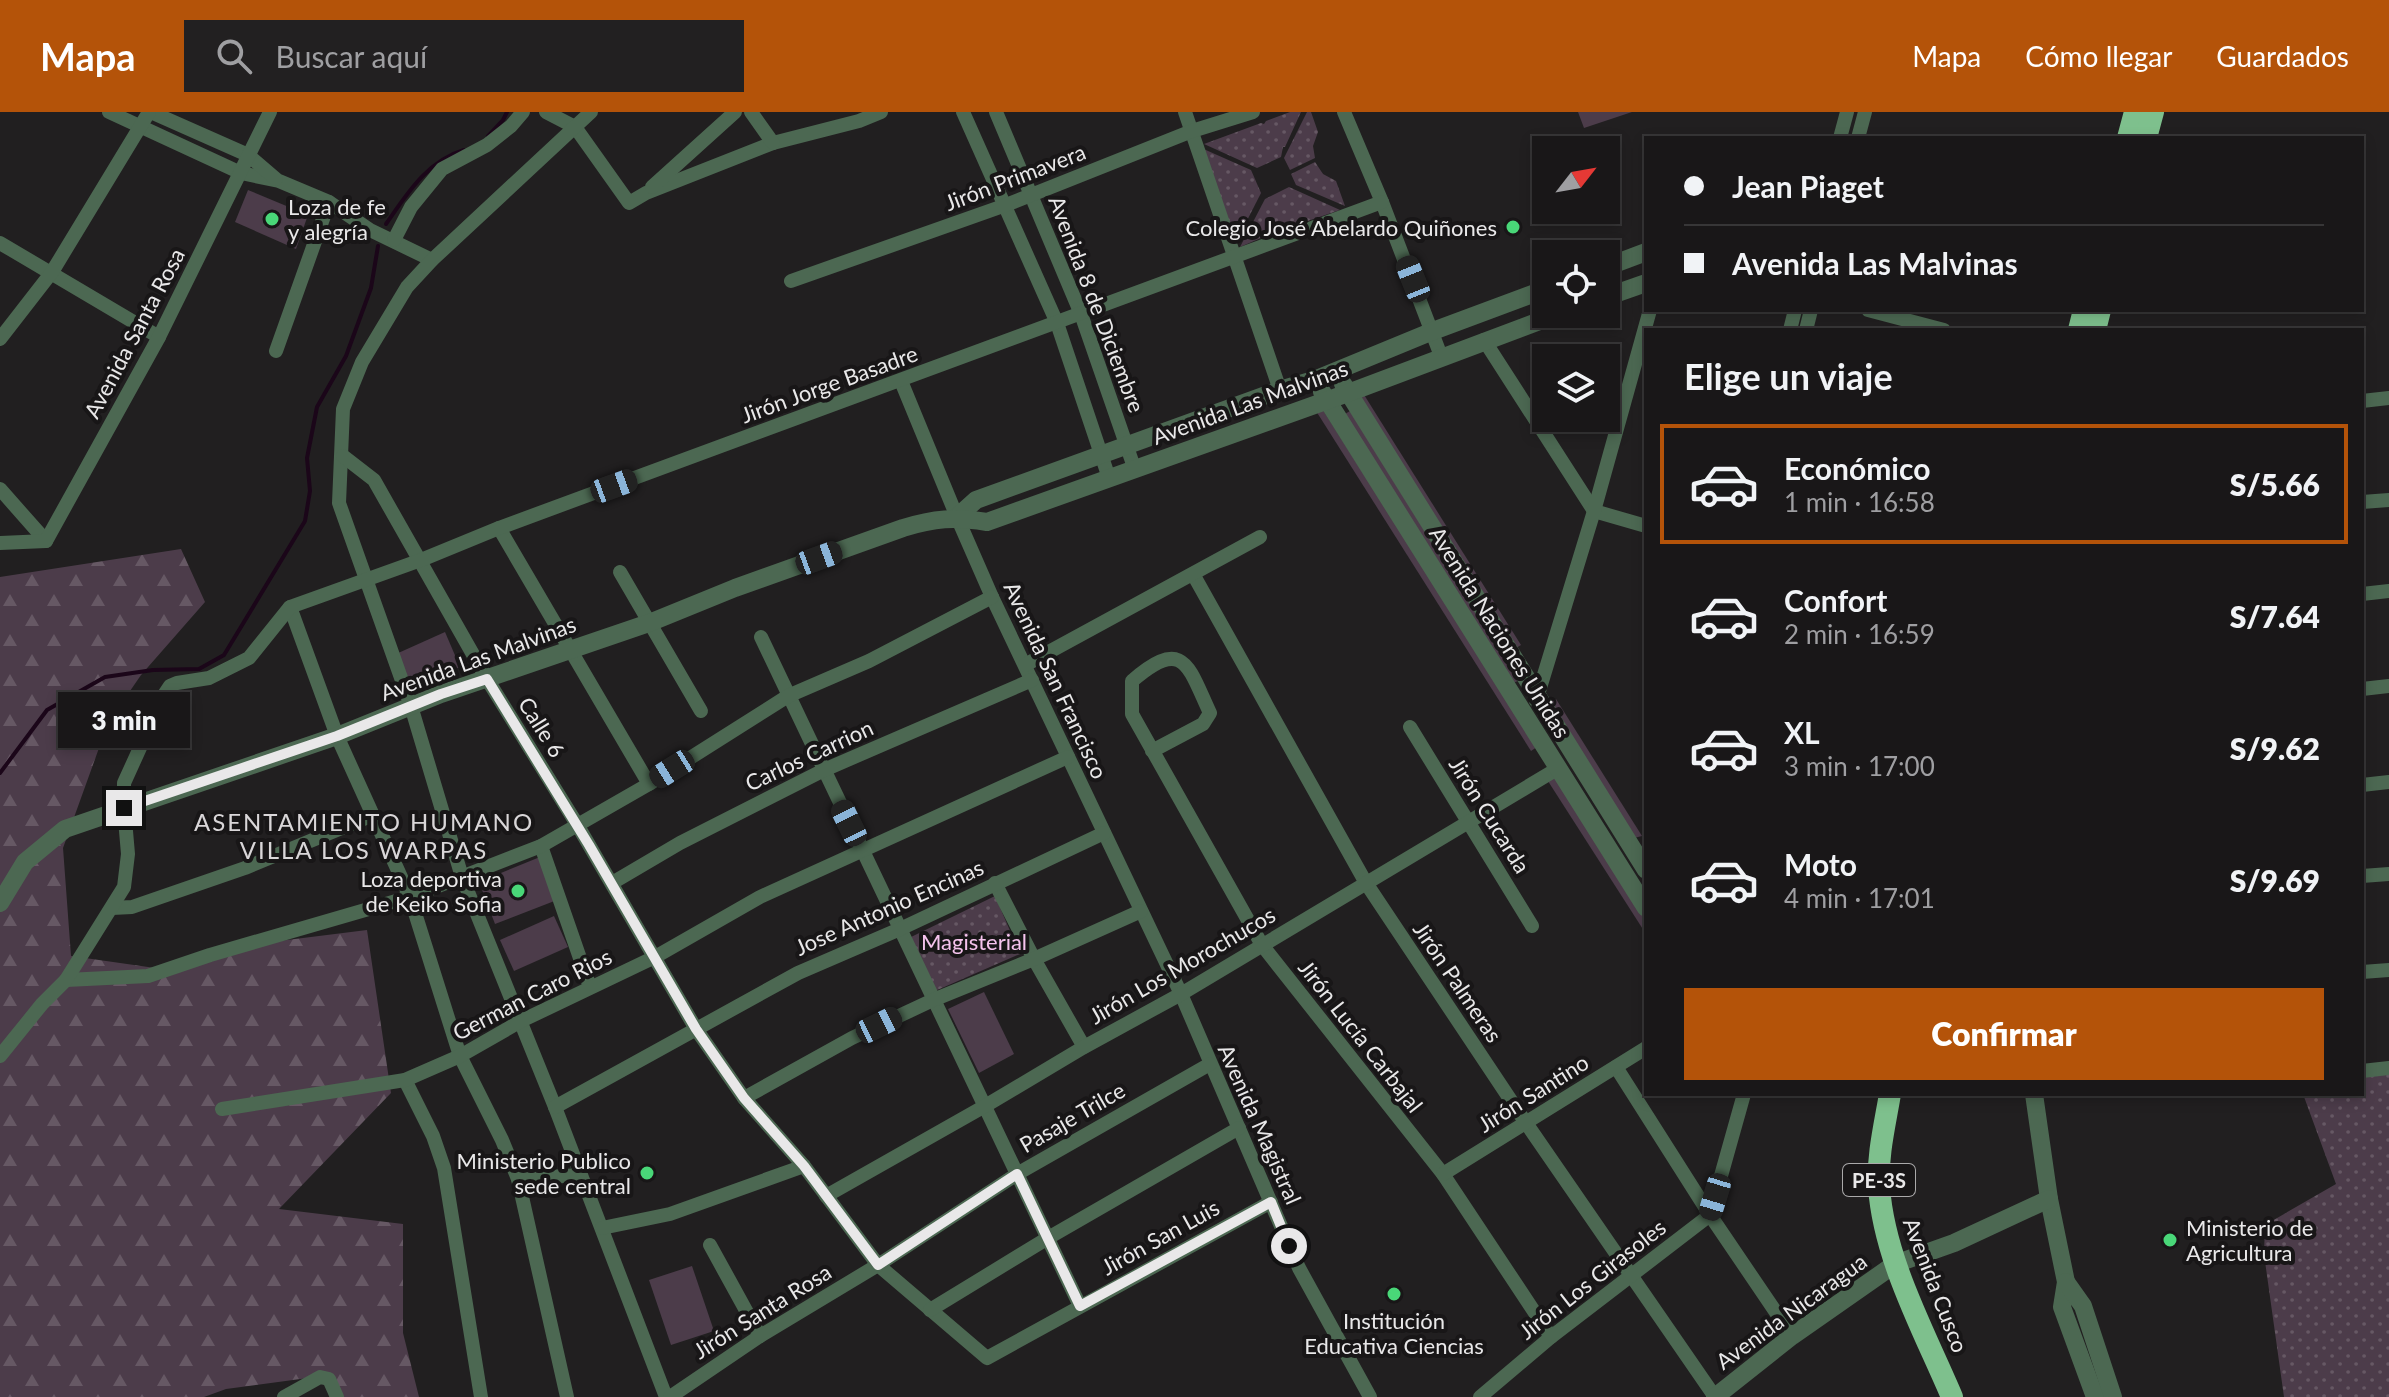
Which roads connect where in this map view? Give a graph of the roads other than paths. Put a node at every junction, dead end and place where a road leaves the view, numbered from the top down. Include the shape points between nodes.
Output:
1 (109, 112) edge
2 (150, 112) edge
3 (270, 112) edge
4 (523, 112) edge
5 (546, 112) edge
6 (591, 112) edge
7 (735, 112) edge
8 (751, 112) edge
9 (881, 112) edge
10 (963, 112) edge
11 (996, 112) edge
12 (1185, 112) edge
13 (1253, 112) edge
14 (1344, 112) edge
15 (1847, 112) edge
16 (1865, 112) edge
17 (2135, 112) edge
18 (2153, 112) edge
19 (139, 127) junction
20 (575, 127) junction
21 (1192, 131) junction
22 (1841, 136) edge
23 (1859, 136) edge
24 (2129, 136) edge
25 (2147, 136) edge
26 (773, 143) junction
27 (248, 155) junction
28 (241, 173) junction
29 (279, 181) junction
30 (646, 193) junction
31 (1032, 195) junction
32 (329, 202) junction
33 (1382, 202) junction
34 (1006, 205) junction
35 (394, 240) junction
36 (0, 243) edge
37 (1644, 253) edge
38 (1235, 255) junction
39 (432, 260) junction
40 (1620, 262) edge
41 (52, 272) junction
42 (791, 281) dead end
43 (1644, 284) edge
44 (1620, 292) edge
45 (1532, 294) edge
46 (1876, 312) edge
47 (1081, 314) junction
48 (1057, 323) junction
49 (1532, 323) edge
50 (1936, 328) edge
51 (1433, 331) junction
52 (1644, 332) edge
53 (159, 337) junction
54 (0, 339) edge
55 (1484, 340) junction
56 (276, 351) dead end
57 (1441, 356) junction
58 (1336, 370) junction
59 (1314, 380) junction
60 (901, 381) junction
61 (1280, 390) junction
62 (1348, 393) junction
63 (2389, 398) edge
64 (1327, 400) junction
65 (2364, 401) edge
66 (1127, 447) junction
67 (343, 456) junction
68 (1101, 456) junction
69 (1135, 470) junction
70 (1109, 478) junction
71 (0, 489) edge
72 (2389, 500) edge
73 (2364, 502) edge
74 (1594, 511) junction
75 (957, 517) junction
76 (1644, 525) edge
77 (499, 528) junction
78 (1260, 537) dead end
79 (46, 541) junction
80 (6, 543) edge
81 (421, 560) junction
82 (620, 572) dead end
83 (1193, 574) junction
84 (367, 579) junction
85 (2389, 591) edge
86 (2364, 594) edge
87 (992, 597) junction
88 (290, 607) junction
89 (649, 623) junction
90 (761, 637) dead end
91 (570, 650) junction
92 (1025, 665) junction
93 (487, 679) junction
94 (1032, 680) junction
95 (2389, 686) edge
96 (2364, 689) edge
97 (788, 696) junction
98 (1538, 699) junction
99 (411, 706) junction
100 (701, 711) dead end
101 (1524, 714) junction
102 (1410, 727) dead end
103 (337, 736) junction
104 (1152, 751) junction
105 (1068, 757) junction
106 (1557, 769) junction
107 (824, 770) junction
108 (2389, 782) edge
109 (649, 784) junction
110 (2364, 785) edge
111 (124, 808) junction
112 (373, 815) junction
113 (1469, 822) junction
114 (578, 826) junction
115 (1104, 833) junction
116 (541, 846) junction
117 (862, 850) junction
118 (1644, 866) edge
119 (2389, 874) edge
120 (2364, 876) edge
121 (462, 877) junction
122 (612, 883) junction
123 (995, 883) junction
124 (1366, 883) junction
125 (410, 897) junction
126 (1641, 901) edge
127 (0, 903) edge
128 (112, 908) junction
129 (1141, 911) junction
130 (1532, 926) dead end
131 (900, 929) junction
132 (1262, 945) junction
133 (655, 957) junction
134 (1034, 959) junction
135 (2389, 970) edge
136 (2364, 972) edge
137 (66, 980) junction
138 (590, 987) junction
139 (1181, 994) junction
140 (933, 1000) junction
141 (521, 1021) junction
142 (696, 1029) junction
143 (3, 1046) edge
144 (1084, 1047) junction
145 (1644, 1049) edge
146 (460, 1056) junction
147 (1210, 1064) junction
148 (1616, 1067) junction
149 (2389, 1068) edge
150 (2364, 1071) edge
151 (405, 1080) junction
152 (1743, 1096) edge
153 (1890, 1096) edge
154 (2034, 1096) edge
155 (744, 1098) junction
156 (985, 1106) junction
157 (555, 1107) junction
158 (222, 1109) dead end
159 (1526, 1123) junction
160 (1239, 1128) junction
161 (804, 1166) junction
162 (1017, 1174) junction
163 (1443, 1174) junction
164 (580, 1175) junction
165 (518, 1179) junction
166 (826, 1196) junction
167 (2049, 1199) junction
168 (1271, 1202) junction
169 (1710, 1215) junction
170 (602, 1228) junction
171 (1048, 1238) junction
172 (710, 1245) dead end
173 (1895, 1264) junction
174 (878, 1265) junction
175 (1631, 1276) junction
176 (2066, 1282) junction
177 (1080, 1306) junction
178 (930, 1310) junction
179 (760, 1336) junction
180 (1792, 1336) junction
181 (1551, 1337) junction
182 (987, 1358) joint
183 (284, 1397) edge
184 (337, 1397) edge
185 (481, 1397) edge
186 (567, 1397) edge
187 (668, 1397) edge
188 (1370, 1397) edge
189 (1480, 1397) edge
190 (1715, 1397) edge
191 (1952, 1397) edge
192 (2095, 1397) edge
193 (2113, 1397) edge

1 - 19 street
2 - 19 street
2 - 27 street
3 - 27 street, Avenida Santa Rosa
4 - 35 street via 487,145 442,169 411,207
5 - 20 street
6 - 20 street
7 - 30 street
8 - 26 street
9 - 26 street
10 - 34 street, Avenida 8 de Diciembre
11 - 31 street, Avenida 8 de Diciembre
12 - 21 street
13 - 21 street, Jirón Primavera
14 - 33 street
15 - 22 street
16 - 23 street
17 - 24 highway
18 - 25 highway
19 - 28 street
19 - 41 street
20 - 30 street via 629,203
20 - 39 street
21 - 31 street, Jirón Primavera
21 - 38 street
26 - 30 street
27 - 28 street, Avenida Santa Rosa
27 - 29 street
28 - 29 street
28 - 53 street, Avenida Santa Rosa
29 - 32 street
31 - 34 street, Jirón Primavera
31 - 47 street, Avenida 8 de Diciembre
32 - 35 street
32 - 56 street
33 - 38 street, Jirón Jorge Basadre
33 - 51 street
34 - 42 street, Jirón Primavera
34 - 48 street, Avenida 8 de Diciembre
35 - 39 street
36 - 41 street
37 - 40 street
38 - 47 street, Jirón Jorge Basadre
38 - 61 street
39 - 67 street via 407,287 362,362 343,409
41 - 53 street
41 - 54 street
43 - 44 street
45 - 51 street, Avenida Las Malvinas
46 - 50 street
47 - 48 street, Jirón Jorge Basadre
47 - 66 street, Avenida 8 de Diciembre
48 - 60 street, Jirón Jorge Basadre
48 - 68 street, Avenida 8 de Diciembre
49 - 55 street, Avenida Las Malvinas
51 - 57 street
51 - 58 street, Avenida Las Malvinas
52 - 74 street
53 - 79 street, Avenida Santa Rosa
55 - 57 street, Avenida Las Malvinas
55 - 74 street
57 - 62 street, Avenida Las Malvinas
58 - 59 street, Avenida Las Malvinas
58 - 62 street, Avenida Naciones Unidas
59 - 61 street, Avenida Las Malvinas
59 - 64 street, Avenida Naciones Unidas
60 - 75 street, Avenida San Francisco
60 - 77 street, Jirón Jorge Basadre
61 - 66 street, Avenida Las Malvinas
62 - 64 street, Avenida Las Malvinas
62 - 98 street, Avenida Naciones Unidas
63 - 65 street
64 - 69 street, Avenida Las Malvinas
64 - 101 street, Avenida Naciones Unidas
66 - 68 street, Avenida Las Malvinas
66 - 69 street, Avenida 8 de Diciembre
67 - 81 street, Calle 6 via 374,480
67 - 84 street via 339,503
68 - 70 street, Avenida 8 de Diciembre
68 - 75 street, Avenida Las Malvinas via 976,500
69 - 70 street, Avenida Las Malvinas
70 - 75 street, Avenida Las Malvinas via 987,522
71 - 79 street
72 - 73 street
74 - 76 street
74 - 98 street
75 - 87 street, Avenida San Francisco
75 - 89 street, Avenida Las Malvinas via 903,528
77 - 81 street, Jirón Jorge Basadre
77 - 91 street
78 - 83 street
79 - 80 street
81 - 84 street, Jirón Jorge Basadre
81 - 93 street, Calle 6
82 - 89 street
83 - 92 street
83 - 124 street, Jirón Palmeras
84 - 88 street, Jirón Jorge Basadre
84 - 99 street
85 - 86 street
87 - 92 street, Avenida San Francisco
87 - 97 street
88 - 103 street
88 - 111 street via 249,658 209,678 170,686 124,783
89 - 91 street, Avenida Las Malvinas
89 - 100 street
90 - 97 street
91 - 93 street, Avenida Las Malvinas
91 - 109 street
92 - 94 street, Avenida San Francisco
93 - 99 street, Avenida Las Malvinas
93 - 114 street, Calle 6
94 - 105 street, Avenida San Francisco
94 - 107 street, Carlos Carrion
95 - 96 street
97 - 107 street
97 - 109 street
98 - 101 street
98 - 118 street, Avenida Naciones Unidas
99 - 103 street, Avenida Las Malvinas
99 - 121 street
101 - 106 street, Avenida Naciones Unidas
102 - 113 street, Jirón Cucarda
103 - 111 street, Avenida Las Malvinas
103 - 112 street
104 - 104 street, Jirón Lucía Carbajal via 1203,724 1210,713 1181,659 1172,657 1132,681 1132,714
104 - 132 street, Jirón Lucía Carbajal
105 - 115 street, Avenida San Francisco
105 - 117 street, German Caro Rios
106 - 113 street, Jirón Los Morochucos
106 - 126 street, Avenida Naciones Unidas
107 - 117 street
107 - 122 street, Carlos Carrion
108 - 110 street
109 - 114 street
111 - 127 street, Avenida Las Malvinas via 65,829 25,862
111 - 128 street via 128,854 124,887
112 - 125 street
112 - 128 street via 245,868 132,907
113 - 124 street, Jirón Los Morochucos
113 - 130 street, Jirón Cucarda
114 - 116 street
114 - 122 street, Calle 6
115 - 123 street, Jose Antonio Encinas
115 - 129 street, Avenida San Francisco
116 - 121 street
116 - 138 street
117 - 131 street
117 - 133 street, German Caro Rios via 760,897
119 - 120 street
121 - 125 street
121 - 141 street
122 - 133 street, Calle 6
123 - 131 street, Jose Antonio Encinas
123 - 134 street
124 - 132 street, Jirón Los Morochucos
124 - 159 street, Jirón Palmeras
125 - 137 street via 148,976
125 - 146 street
128 - 137 street
129 - 134 street
129 - 139 street, Avenida San Francisco
131 - 140 street
131 - 142 street, Jose Antonio Encinas via 798,973
132 - 139 street, Jirón Los Morochucos
132 - 163 street, Jirón Lucía Carbajal
133 - 138 street, German Caro Rios
133 - 142 street, Calle 6
134 - 140 street
134 - 144 street
135 - 136 street
137 - 143 street
138 - 141 street, German Caro Rios
139 - 144 street, Jirón Los Morochucos
139 - 147 street, Avenida Magistral
140 - 155 street
140 - 156 street
141 - 146 street, German Caro Rios
141 - 157 street
142 - 155 street, Calle 6
142 - 157 street, Jose Antonio Encinas
144 - 156 street, Jirón Los Morochucos
145 - 148 street, Jirón Santino
146 - 151 street, German Caro Rios
146 - 165 street
147 - 160 street, Avenida Magistral
147 - 162 street, Pasaje Trilce
148 - 159 street, Jirón Santino
148 - 169 street
149 - 150 street
151 - 158 street, German Caro Rios
151 - 185 street via 444,1168
152 - 169 street
153 - 173 highway, Avenida Cusco / PE-3S via 1879,1184
154 - 167 street
155 - 161 street, Calle 6
156 - 162 street
156 - 166 street, Jirón Los Morochucos
157 - 164 street
159 - 163 street, Jirón Santino
159 - 175 street, Jirón Palmeras
160 - 168 street, Avenida Magistral
160 - 171 street
161 - 166 street, Calle 6
161 - 170 street via 670,1214
162 - 171 street
162 - 174 street, Pasaje Trilce
163 - 181 street, Jirón Lucía Carbajal
164 - 165 street
164 - 170 street
165 - 186 street
166 - 174 street, Calle 6
167 - 173 street, Avenida Nicaragua
167 - 176 street
168 - 177 street, Jirón San Luis
168 - 188 street, Avenida Magistral via 1299,1268
169 - 175 street, Jirón Los Girasoles
169 - 180 street
170 - 187 street
171 - 177 street
171 - 178 street
172 - 179 street
173 - 180 street, Avenida Nicaragua
173 - 191 highway, Avenida Cusco / PE-3S
174 - 178 street, Calle 6
174 - 179 street, Jirón Santa Rosa
175 - 181 street, Jirón Los Girasoles
175 - 190 street, Jirón Palmeras
176 - 192 street via 2062,1307
176 - 193 street via 2083,1306
177 - 182 street, Jirón San Luis
178 - 182 street, Calle 6
179 - 187 street, Jirón Santa Rosa
180 - 190 street, Avenida Nicaragua
181 - 189 street, Jirón Los Girasoles
183 - 184 street via 320,1377 329,1379

